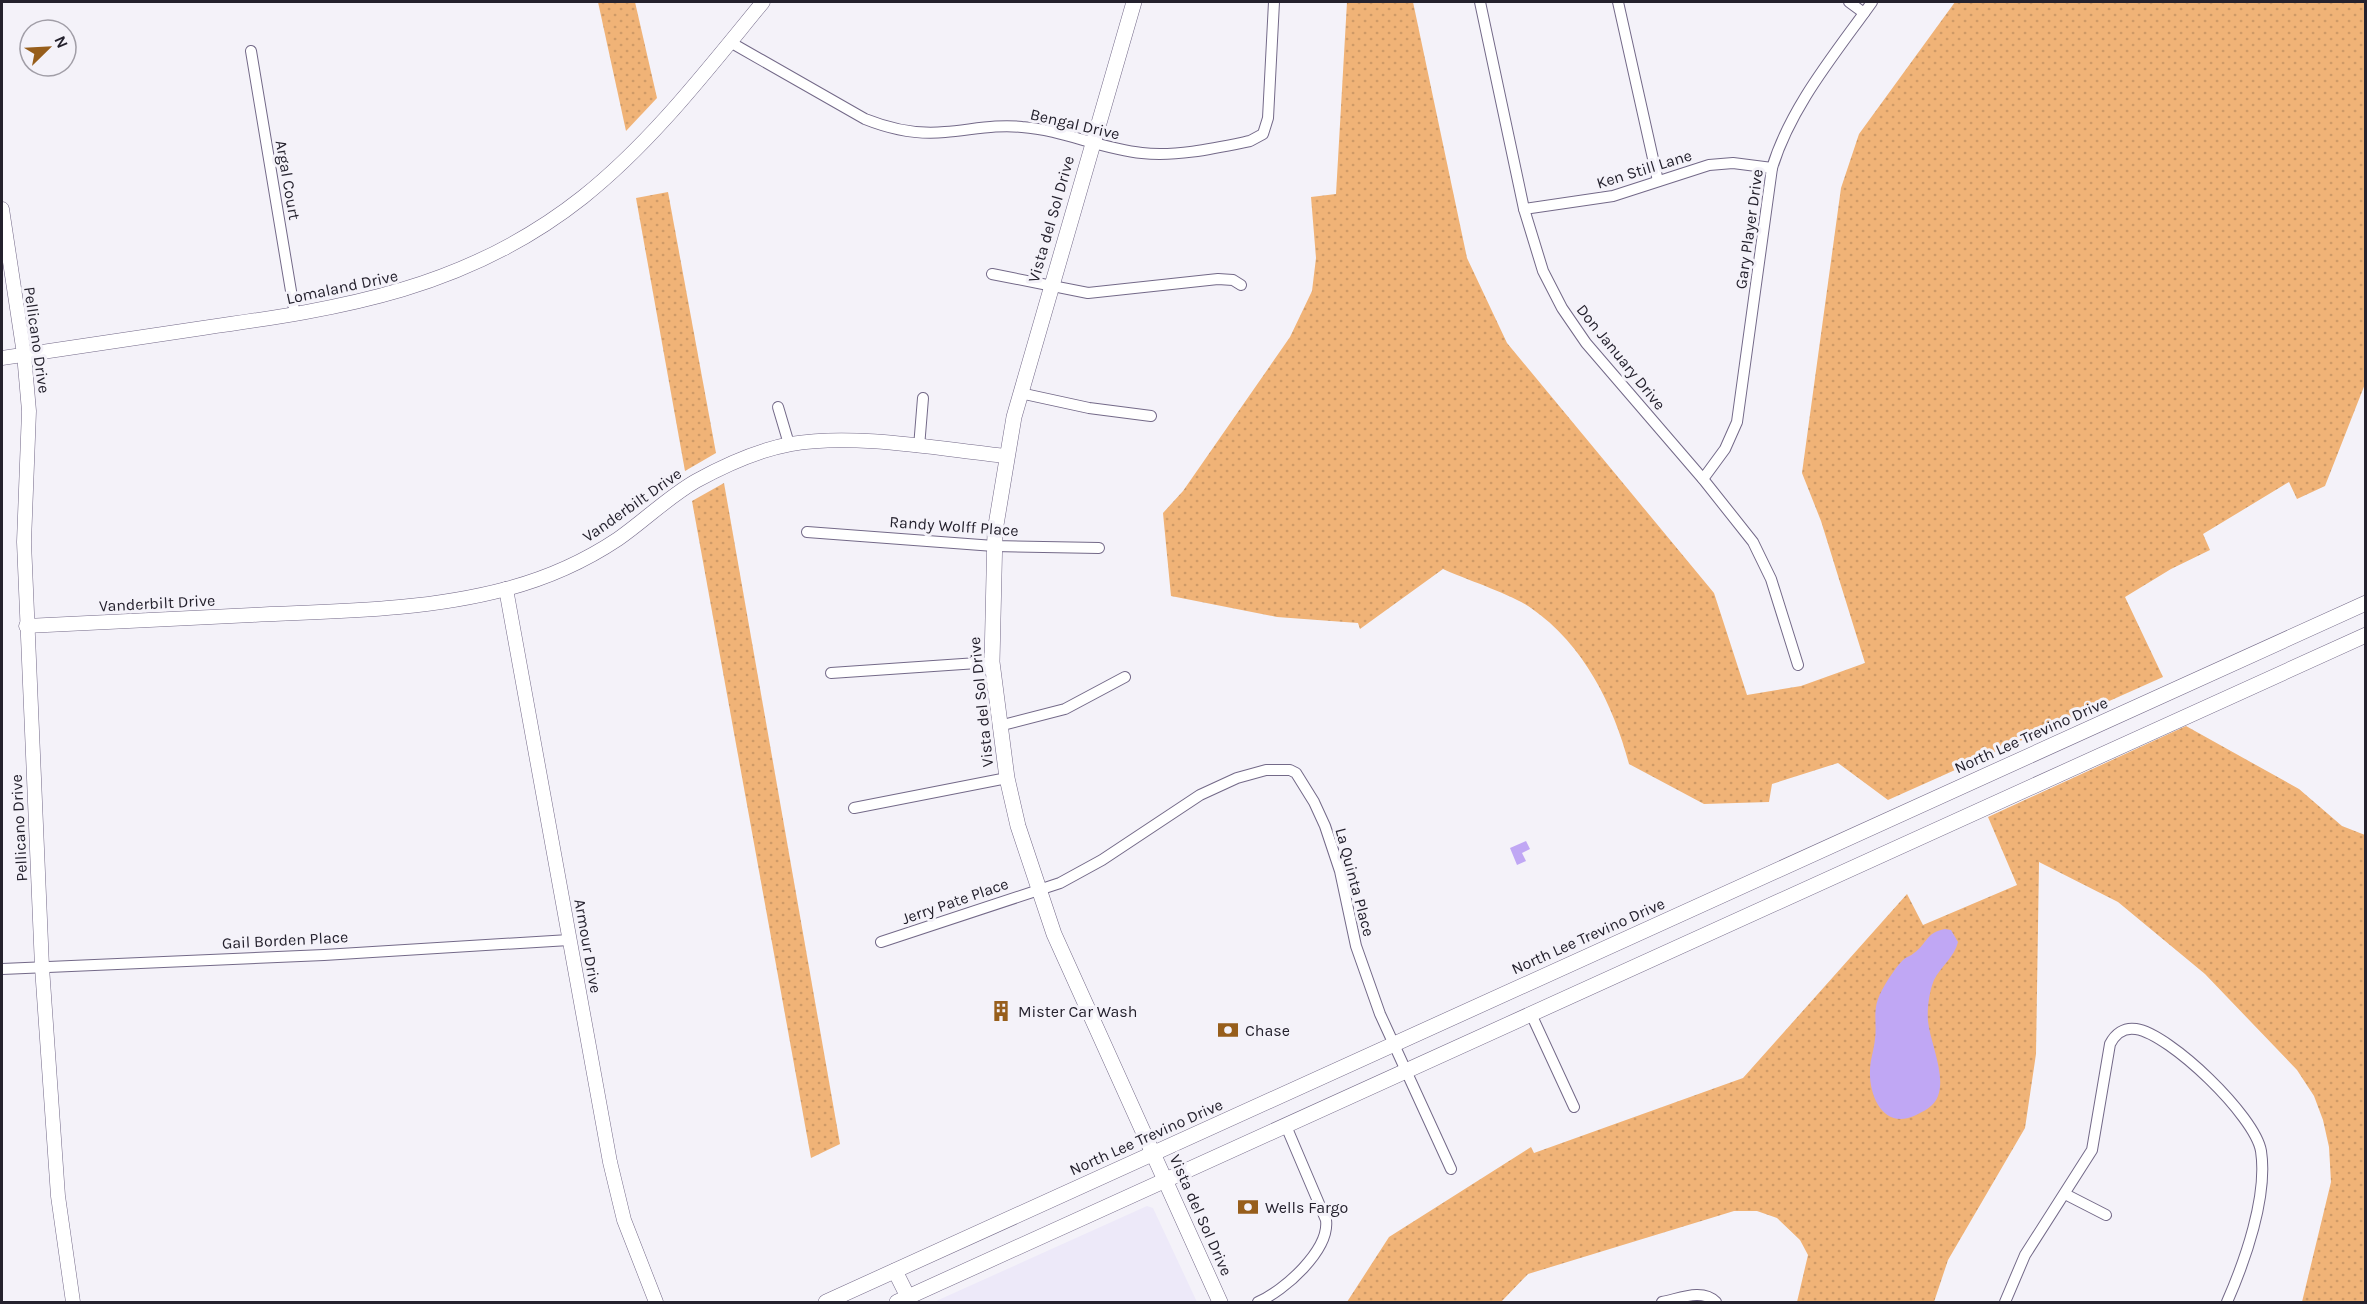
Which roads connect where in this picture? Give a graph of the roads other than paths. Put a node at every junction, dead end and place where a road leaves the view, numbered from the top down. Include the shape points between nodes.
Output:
1 (763, 2) edge
2 (1134, 2) edge
3 (1274, 2) edge
4 (1480, 2) edge
5 (1618, 2) edge
6 (1849, 2) edge
7 (1872, 2) edge
8 (1864, 13) junction
9 (730, 42) junction
10 (251, 51) dead end
11 (1091, 143) junction
12 (1772, 168) junction
13 (1658, 181) junction
14 (2, 208) edge
15 (1524, 210) junction
16 (992, 274) dead end
17 (1051, 283) junction
18 (1241, 285) dead end
19 (295, 315) junction
20 (24, 354) junction
21 (2, 358) edge
22 (1020, 393) junction
23 (923, 398) dead end
24 (778, 406) dead end
25 (1151, 416) dead end
26 (789, 444) junction
27 (919, 447) junction
28 (1005, 456) junction
29 (1703, 479) junction
30 (807, 532) dead end
31 (994, 546) junction
32 (1099, 548) dead end
33 (506, 589) junction
34 (2366, 603) edge
35 (26, 626) junction
36 (2366, 635) edge
37 (992, 662) junction
38 (1798, 665) dead end
39 (831, 673) dead end
40 (1125, 677) dead end
41 (999, 726) junction
42 (1007, 778) junction
43 (854, 808) dead end
44 (1038, 889) junction
45 (569, 939) junction
46 (881, 942) dead end
47 (42, 967) junction
48 (2, 969) edge
49 (1531, 1014) junction
50 (1394, 1044) junction
51 (1406, 1071) junction
52 (1574, 1107) dead end
53 (1286, 1126) junction
54 (1154, 1154) junction
55 (1451, 1169) dead end
56 (1165, 1181) junction
57 (2065, 1194) junction
58 (2106, 1215) dead end
59 (895, 1271) junction
60 (902, 1300) edge
61 (72, 1302) edge
62 (656, 1302) edge
63 (826, 1302) edge
64 (1220, 1302) edge
65 (1258, 1302) edge
66 (1662, 1302) edge
67 (1716, 1302) edge
68 (2005, 1302) edge
69 (2227, 1302) edge

1 - 9 street, Lomaland Drive
2 - 11 main road, Vista del Sol Drive
3 - 11 street, Bengal Drive via 1269,118 1258,138 1154,153
4 - 15 street, Don January Drive
5 - 13 street
6 - 8 street
7 - 8 street, Gary Player Drive
8 - 12 street, Gary Player Drive via 1790,120
9 - 11 street, Bengal Drive via 879,124 926,132 1023,127
9 - 19 street, Lomaland Drive via 636,150 546,224 441,278 375,299
10 - 19 street, Argal Court
11 - 17 main road, Vista del Sol Drive
12 - 13 street, Ken Still Lane via 1733,163 1709,165
12 - 29 street, Gary Player Drive via 1737,422 1725,450
13 - 15 street, Ken Still Lane via 1613,196
14 - 20 street, Pellicano Drive
15 - 29 street, Don January Drive via 1543,271 1562,308 1586,343
16 - 17 street
17 - 18 street via 1088,292 1218,279
17 - 22 main road, Vista del Sol Drive
19 - 20 street, Lomaland Drive
20 - 21 street, Lomaland Drive
20 - 35 street, Pellicano Drive via 30,435 24,515
22 - 25 street
22 - 28 main road, Vista del Sol Drive
23 - 27 street
24 - 26 street
26 - 27 street, Vanderbilt Drive via 850,441
26 - 33 street, Vanderbilt Drive via 746,457 709,475 592,555
27 - 28 street, Vanderbilt Drive
28 - 31 main road, Vista del Sol Drive
29 - 38 street, Don January Drive via 1753,542 1764,563
30 - 31 street, Randy Wolff Place
31 - 32 street, Randy Wolff Place
31 - 37 main road, Vista del Sol Drive
33 - 35 street, Vanderbilt Drive via 408,607
33 - 45 street, Armour Drive
34 - 50 main road, North Lee Trevino Drive
35 - 47 street, Pellicano Drive
36 - 49 main road
37 - 39 street
37 - 41 main road, Vista del Sol Drive
40 - 41 street via 1065,709
41 - 42 main road, Vista del Sol Drive
42 - 43 street
42 - 44 main road, Vista del Sol Drive
44 - 46 street, Jerry Pate Place
44 - 50 street, La Quinta Place via 1081,873 1208,791 1266,770 1290,770 1296,773 1325,826 1360,957
44 - 54 main road, Vista del Sol Drive via 1054,934
45 - 47 street, Gail Borden Place
45 - 62 street, Armour Drive via 611,1170 624,1220
47 - 48 street, Gail Borden Place
47 - 61 street, Pellicano Drive via 58,1198
49 - 51 main road
49 - 52 street
50 - 51 street, La Quinta Place
50 - 54 main road, North Lee Trevino Drive
51 - 53 main road
51 - 55 street, La Quinta Place
53 - 56 main road
53 - 65 street via 1327,1229 1324,1239 1285,1286
54 - 56 main road, Vista del Sol Drive
54 - 59 main road, North Lee Trevino Drive
56 - 60 main road
56 - 64 main road, Vista del Sol Drive
57 - 58 street
57 - 68 street via 2025,1255
57 - 69 street via 2088,1159 2096,1138 2110,1044 2115,1035 2126,1029 2147,1032 2224,1093 2245,1116 2258,1139 2260,1192 2246,1252
59 - 60 main road
59 - 63 main road, North Lee Trevino Drive
66 - 67 street via 1696,1295

